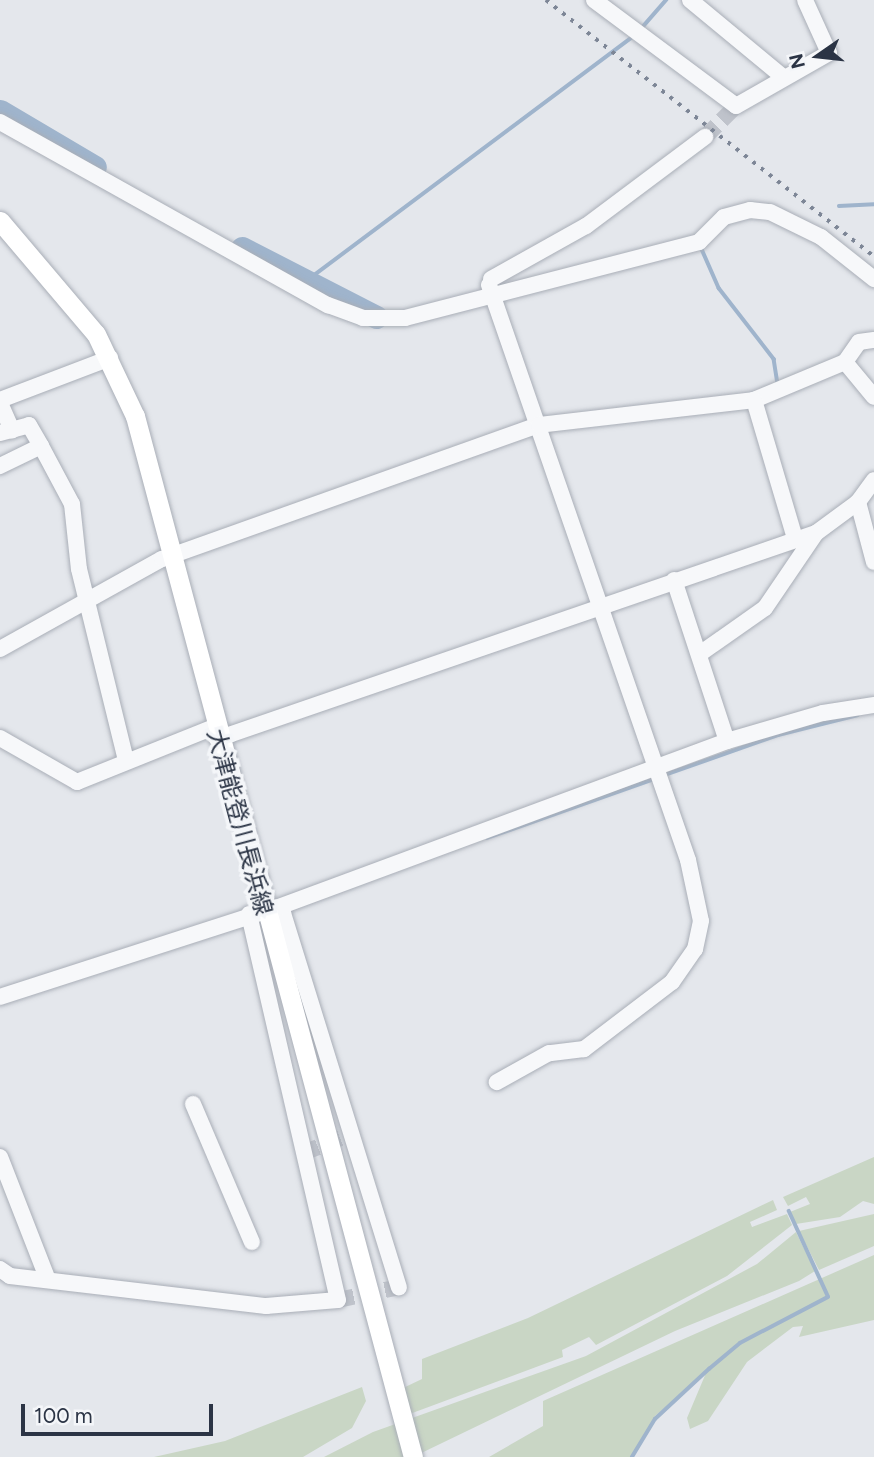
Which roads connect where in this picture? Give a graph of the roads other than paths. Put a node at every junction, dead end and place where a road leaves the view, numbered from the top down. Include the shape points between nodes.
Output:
1 (594, 0) edge
2 (690, 0) edge
3 (804, 3) edge
4 (782, 76) junction
5 (0, 122) edge
6 (705, 137) tunnel mouth
7 (0, 221) edge
8 (874, 279) edge
9 (491, 287) junction
10 (874, 340) edge
11 (110, 358) junction
12 (847, 359) junction
13 (874, 397) edge
14 (754, 400) junction
15 (0, 401) edge
16 (539, 425) junction
17 (6, 431) edge
18 (41, 446) junction
19 (0, 466) edge
20 (874, 480) edge
21 (858, 502) junction
22 (816, 533) junction
23 (795, 538) junction
24 (170, 556) junction
25 (874, 562) edge
26 (674, 580) junction
27 (86, 599) junction
28 (601, 605) junction
29 (4, 640) edge
30 (701, 653) junction
31 (874, 705) edge
32 (215, 733) junction
33 (0, 738) edge
34 (727, 741) junction
35 (126, 760) junction
36 (659, 774) junction
37 (263, 911) junction
38 (0, 997) edge
39 (497, 1082) dead end
40 (193, 1104) dead end
41 (0, 1157) edge
42 (252, 1242) dead end
43 (0, 1269) edge
44 (48, 1280) junction
45 (399, 1287) dead end
46 (413, 1457) edge

1 - 4 street via 736,106
2 - 4 street
3 - 4 street via 830,52
5 - 9 street via 328,305 363,318 405,318
6 - 9 street via 586,226
7 - 11 main road, 大津能登川長浜線 via 55,282
8 - 9 street via 821,237 770,212 750,210 724,217 699,242
9 - 16 street
10 - 12 street via 859,342
11 - 15 street
11 - 24 main road, 大津能登川長浜線 via 135,416
12 - 13 street
12 - 14 street via 784,393
14 - 16 street
14 - 23 street
15 - 17 street
16 - 24 street
16 - 28 street
17 - 18 street via 29,425
18 - 19 street
18 - 27 street via 72,504
20 - 21 street
21 - 22 street
21 - 25 street
22 - 23 street
22 - 30 street via 765,608
23 - 26 street
24 - 27 street
24 - 32 main road, 大津能登川長浜線
26 - 28 street
26 - 30 street
27 - 29 street
27 - 35 street
28 - 32 street
28 - 36 street
30 - 34 street
31 - 34 street via 823,713
32 - 35 street
32 - 37 main road, 大津能登川長浜線
33 - 35 street via 77,782
34 - 36 street
36 - 37 street
36 - 39 street via 695,881 701,920 695,949 672,982 584,1049 549,1053
37 - 38 street
37 - 44 street via 338,1300 266,1306
37 - 45 street via 283,913
37 - 46 main road, 大津能登川長浜線
40 - 42 street
41 - 44 street
43 - 44 street

